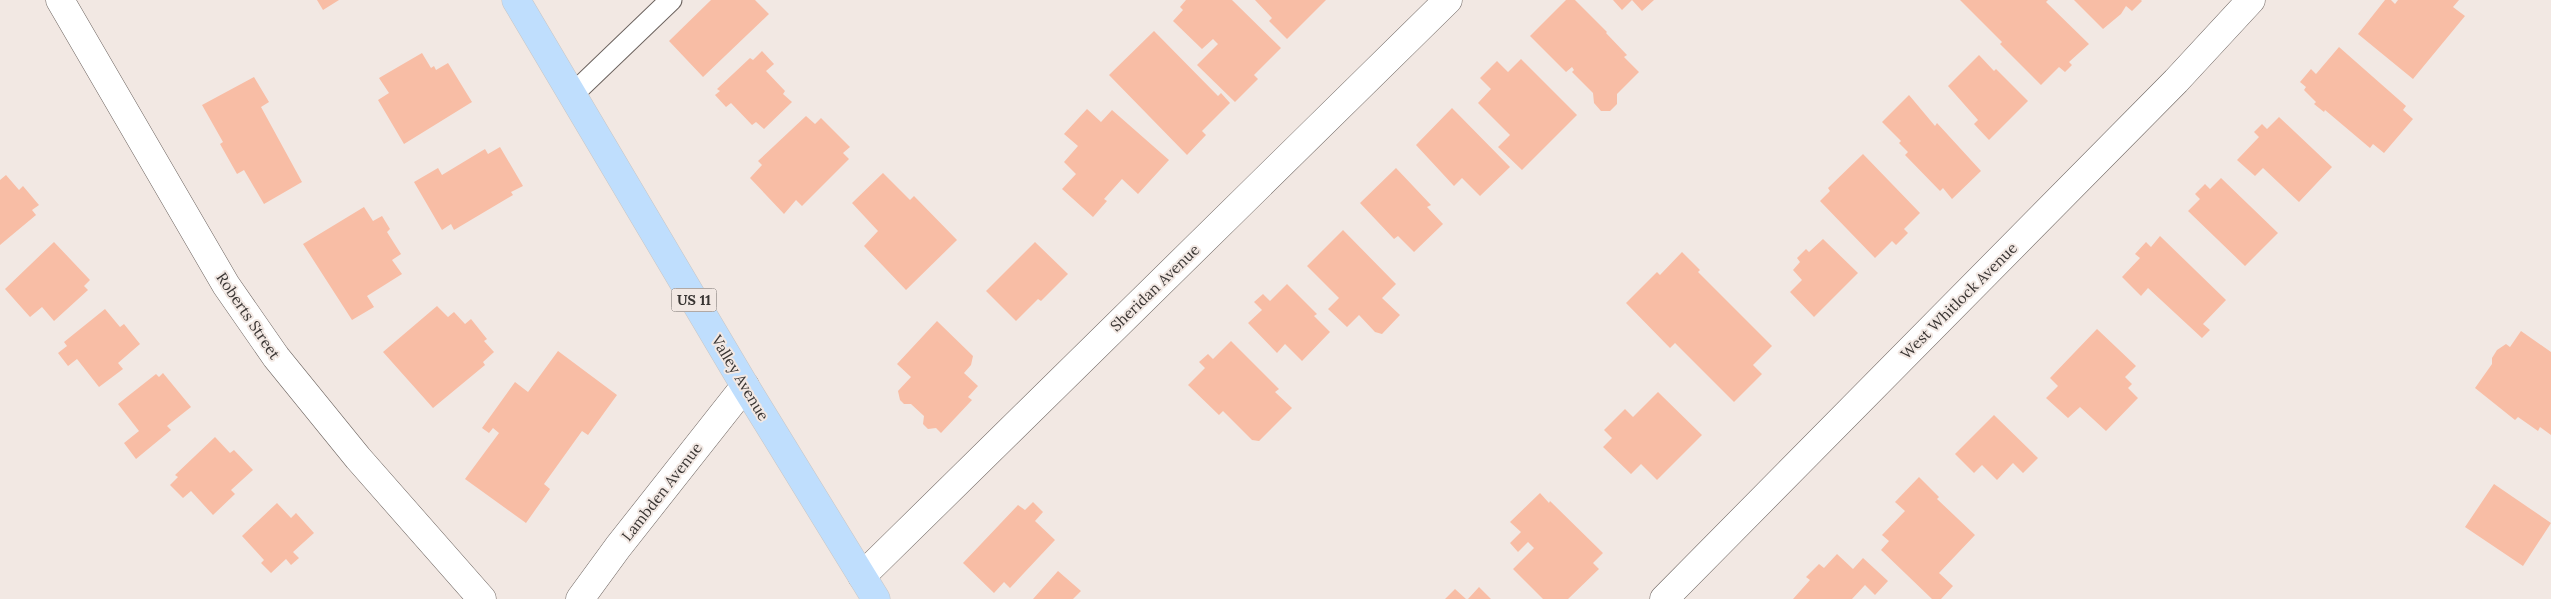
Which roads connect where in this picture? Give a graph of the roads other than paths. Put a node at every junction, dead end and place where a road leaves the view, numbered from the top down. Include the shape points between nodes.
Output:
1 (60, 0) edge
2 (516, 0) edge
3 (671, 0) edge
4 (2252, 0) edge
5 (1432, 6) edge
6 (572, 95) junction
7 (745, 386) junction
8 (862, 576) junction
9 (482, 599) edge
10 (580, 599) edge
11 (876, 599) edge
12 (1664, 599) edge

1 - 9 street, Roberts Street via 226,285 276,357 358,458
2 - 6 main road, Valley Avenue / US 11
3 - 6 lane
4 - 12 street, West Whitlock Avenue via 2176,81
5 - 8 street, Sheridan Avenue
6 - 7 main road, Valley Avenue / US 11
7 - 8 main road, Valley Avenue / US 11
7 - 10 street, Lambden Avenue
8 - 11 main road, Valley Avenue / US 11

